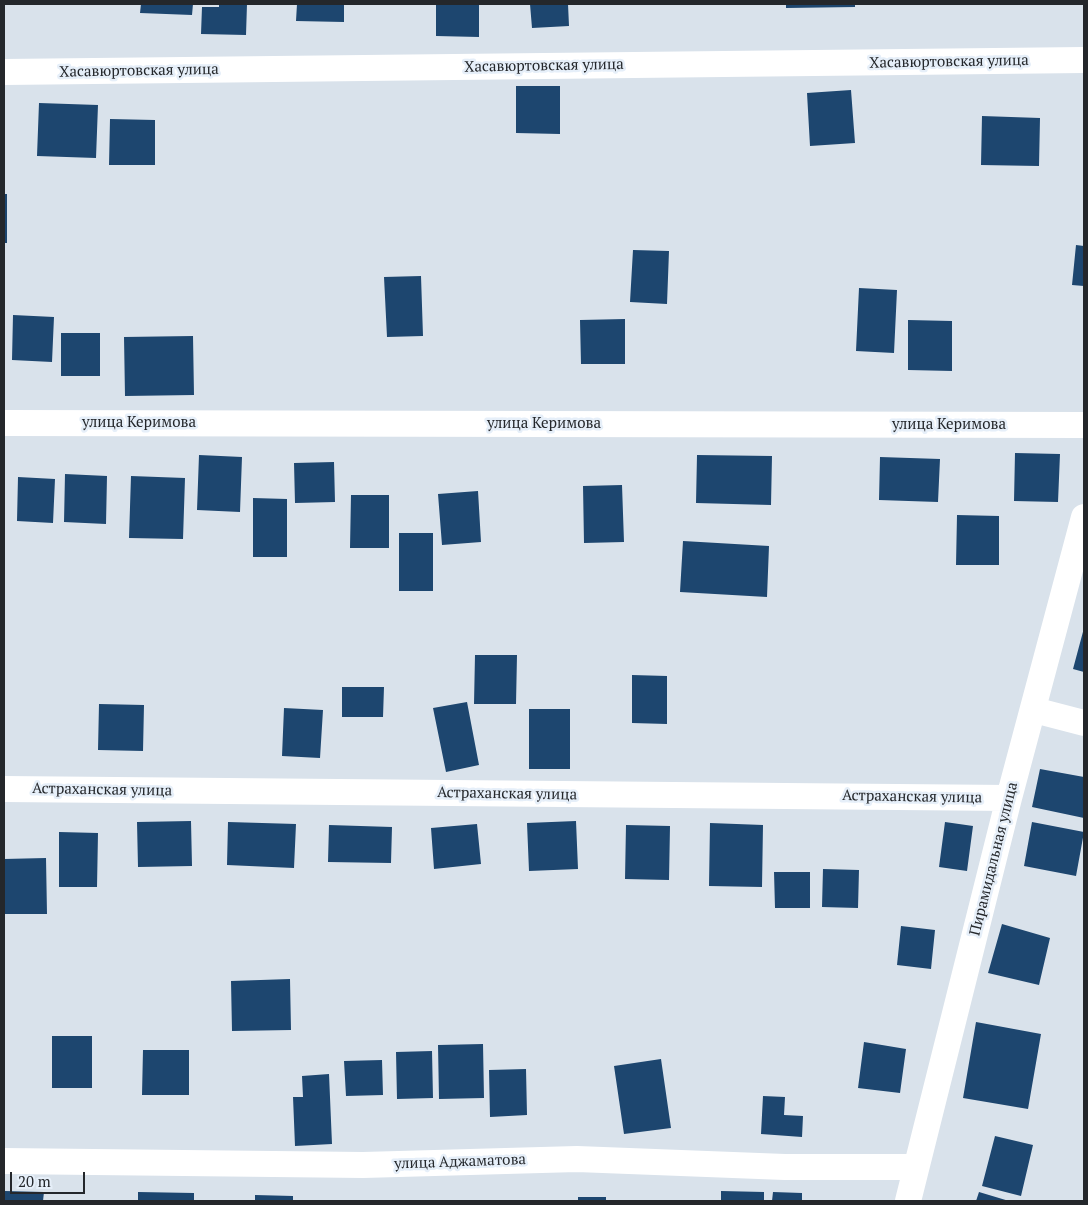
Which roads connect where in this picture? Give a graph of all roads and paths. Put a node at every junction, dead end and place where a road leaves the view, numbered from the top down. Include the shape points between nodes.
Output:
1 (1084, 60) edge
2 (4, 72) edge
3 (4, 423) edge
4 (1084, 425) edge
5 (1084, 517) edge
6 (1034, 710) junction
7 (1084, 723) edge
8 (4, 789) edge
9 (1009, 798) junction
10 (4, 1161) edge
11 (915, 1167) junction
12 (908, 1201) edge

1 - 2 street, Хасавюртовская улица
3 - 4 street, улица Керимова
5 - 6 street, Пирамидальная улица
6 - 7 street
6 - 9 street, Пирамидальная улица
8 - 9 street, Астраханская улица
9 - 11 street, Пирамидальная улица
10 - 11 street, улица Аджаматова via 363,1165 577,1159
11 - 12 street, Пирамидальная улица

